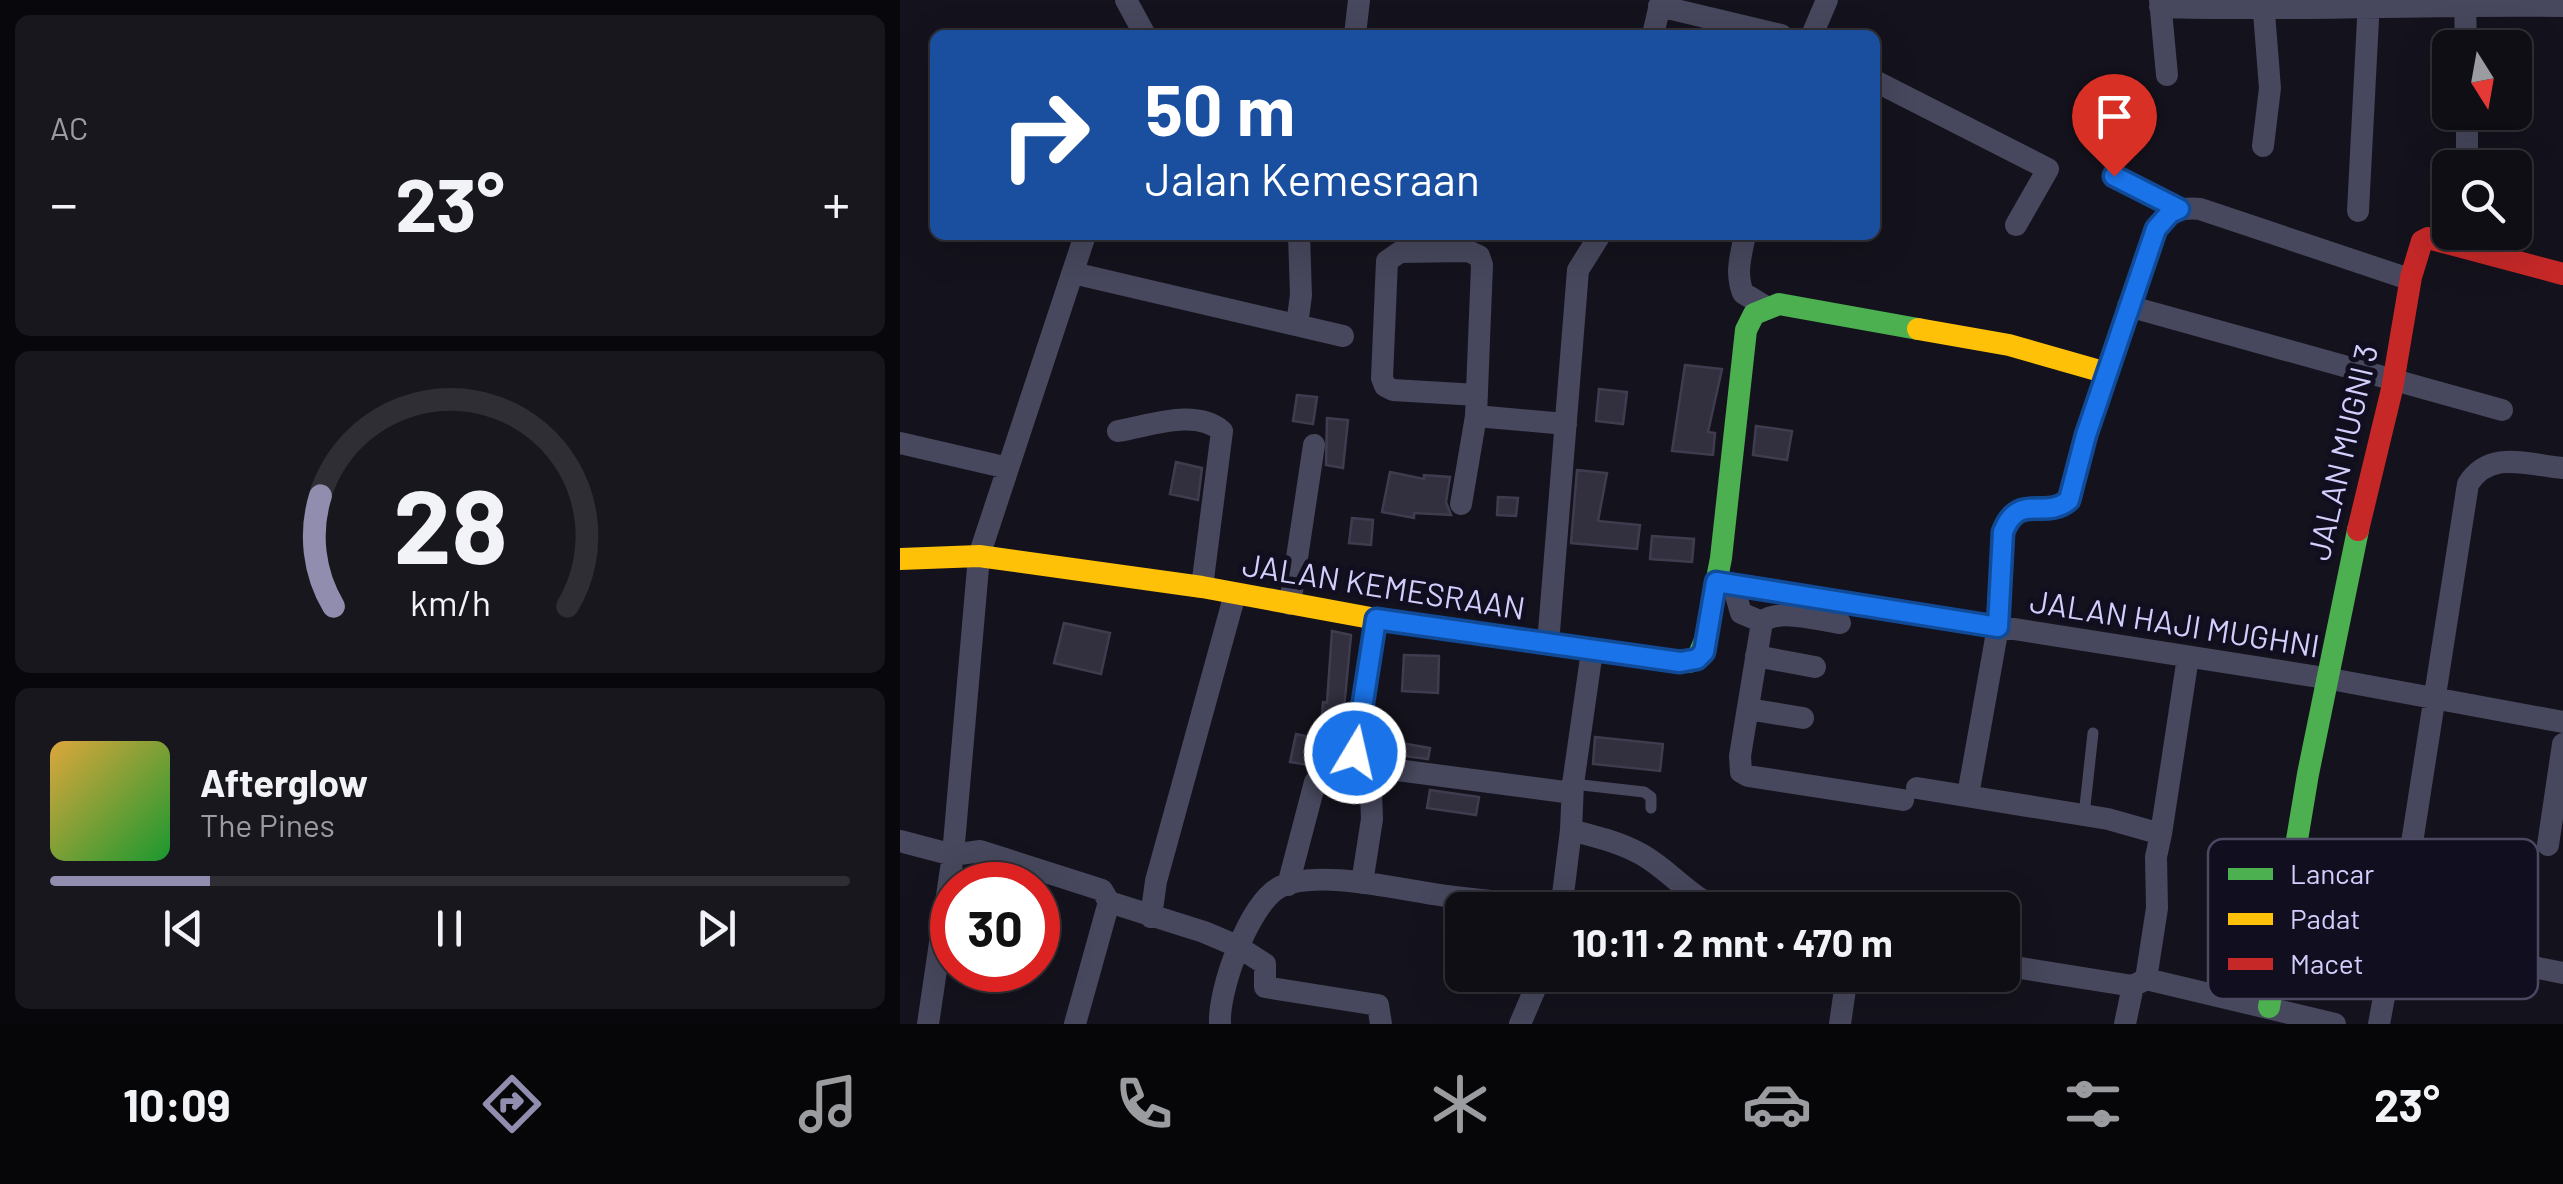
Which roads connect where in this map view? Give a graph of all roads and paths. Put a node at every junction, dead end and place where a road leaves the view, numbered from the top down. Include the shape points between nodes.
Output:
1 (1126, 0) edge
2 (1359, 0) edge
3 (1827, 0) edge
4 (2465, 2) edge
5 (1660, 3) edge
6 (2369, 3) edge
7 (2160, 4) edge
8 (2263, 5) edge
9 (2563, 6) edge
10 (1142, 30) edge
11 (1356, 30) edge
12 (1654, 30) edge
13 (1762, 30) edge
14 (1814, 30) edge
15 (2466, 30) edge
16 (2167, 75) dead end
17 (1880, 84) edge
18 (2136, 105) dead end
19 (2263, 146) dead end
20 (2114, 176) joint
21 (2179, 209) junction
22 (2358, 211) dead end
23 (2016, 225) dead end
24 (2432, 238) edge
25 (1084, 240) edge
26 (1299, 240) edge
27 (1597, 240) edge
28 (1745, 240) edge
29 (2496, 250) edge
30 (1073, 272) junction
31 (2563, 274) edge
32 (2408, 279) junction
33 (2128, 306) junction
34 (1766, 307) junction
35 (1297, 326) junction
36 (1344, 336) dead end
37 (2107, 373) junction
38 (2394, 382) junction
39 (1476, 406) junction
40 (2502, 410) dead end
41 (1566, 424) junction
42 (1118, 431) dead end
43 (900, 443) edge
44 (1314, 445) dead end
45 (1008, 468) junction
46 (2563, 468) edge
47 (1461, 504) dead end
48 (980, 556) junction
49 (900, 559) edge
50 (1724, 584) junction
51 (1202, 586) junction
52 (1235, 594) junction
53 (1290, 604) junction
54 (1376, 619) junction
55 (1762, 622) junction
56 (1840, 623) dead end
57 (1998, 627) junction
58 (1548, 644) junction
59 (1592, 651) junction
60 (1756, 656) junction
61 (2188, 657) junction
62 (1815, 667) dead end
63 (2326, 678) junction
64 (2436, 697) junction
65 (1748, 709) junction
66 (1803, 718) dead end
67 (2563, 722) edge
68 (2093, 733) dead end
69 (2563, 744) edge
70 (1368, 766) junction
71 (1316, 782) dead end
72 (1572, 788) junction
73 (1968, 796) junction
74 (1651, 808) dead end
75 (2084, 816) junction
76 (1572, 830) junction
77 (2161, 834) junction
78 (2295, 839) edge
79 (2411, 839) edge
80 (900, 841) edge
81 (2548, 845) dead end
82 (954, 856) junction
83 (1362, 883) junction
84 (1288, 884) junction
85 (1564, 892) edge
86 (1692, 892) edge
87 (1445, 895) edge
88 (1109, 902) junction
89 (1151, 916) junction
90 (1237, 946) junction
91 (2020, 967) edge
92 (2538, 967) edge
93 (2563, 972) edge
94 (2140, 982) junction
95 (1534, 992) edge
96 (1845, 992) edge
97 (2208, 995) edge
98 (2228, 999) edge
99 (2271, 999) edge
100 (2383, 999) edge
101 (2270, 1007) junction
102 (928, 1024) edge
103 (1075, 1024) edge
104 (1220, 1024) edge
105 (1382, 1024) edge
106 (1520, 1024) edge
107 (1840, 1024) edge
108 (2125, 1024) edge
109 (2335, 1024) edge
110 (2378, 1024) edge

1 - 10 street
2 - 11 street
3 - 14 street
4 - 6 street
4 - 9 street
4 - 15 street
5 - 12 street
5 - 13 street
6 - 8 street
6 - 22 street
7 - 8 street
7 - 16 street
8 - 19 street via 2270,88
17 - 23 street via 2048,169
18 - 20 lane via 2110,141
20 - 21 street
21 - 32 street via 2216,213
21 - 33 street via 2156,229
24 - 32 street, JALAN MUGNI 3 via 2422,241
25 - 30 street
26 - 35 street
27 - 41 street via 1578,270
28 - 34 street via 1739,282 1743,293
29 - 31 street
30 - 35 street
30 - 45 street
32 - 38 street, JALAN MUGNI 3
33 - 37 street
33 - 38 street
34 - 37 street via 2010,345
34 - 50 street via 1746,330
35 - 36 street
37 - 57 street via 2069,500 2009,517
38 - 40 street
38 - 63 street, JALAN MUGNI 3
39 - 39 street via 1479,256 1392,255 1385,386
39 - 41 street
39 - 47 street
41 - 58 street
42 - 51 street via 1187,420 1222,432
43 - 45 street
44 - 53 street
45 - 48 street
46 - 64 street via 2489,463 2468,484
48 - 49 street, JALAN KEMESRAAN
48 - 51 street, JALAN KEMESRAAN
48 - 82 street
50 - 55 street via 1741,614
50 - 57 street, JALAN HAJI MUGHNI
50 - 59 street, JALAN KEMESRAAN via 1697,659
51 - 52 street, JALAN KEMESRAAN
52 - 53 street, JALAN KEMESRAAN
52 - 89 street
53 - 54 street, JALAN KEMESRAAN
54 - 58 street, JALAN KEMESRAAN
54 - 70 street via 1355,753
55 - 56 street via 1781,616
55 - 60 street
57 - 61 street, JALAN HAJI MUGHNI
57 - 73 street
58 - 59 street, JALAN KEMESRAAN
59 - 72 street
60 - 62 street
60 - 65 street
61 - 63 street, JALAN HAJI MUGHNI
61 - 77 street
63 - 64 street, JALAN HAJI MUGHNI
63 - 78 street, JALAN MUGNI 3
64 - 67 street, JALAN HAJI MUGHNI
64 - 79 street
65 - 66 street
65 - 73 street via 1740,756 1741,772 1748,776
68 - 75 lane
69 - 81 street
70 - 72 street
70 - 83 street via 1372,819
71 - 84 street
72 - 74 lane via 1644,792
72 - 76 street
73 - 75 street
75 - 77 street
76 - 85 street
76 - 86 street via 1640,853
77 - 94 street via 2158,908
80 - 82 street
82 - 88 street via 980,851 1102,890
82 - 102 street
83 - 84 street
83 - 87 street
84 - 90 street via 1272,893
88 - 89 street
88 - 103 street
89 - 90 street
90 - 104 street
90 - 105 street via 1265,964 1265,987 1378,1006
91 - 94 street
92 - 93 street
94 - 97 street
94 - 108 street
95 - 106 street
96 - 107 street
98 - 101 street
99 - 101 street, JALAN MUGNI 3
100 - 110 street
101 - 109 street

